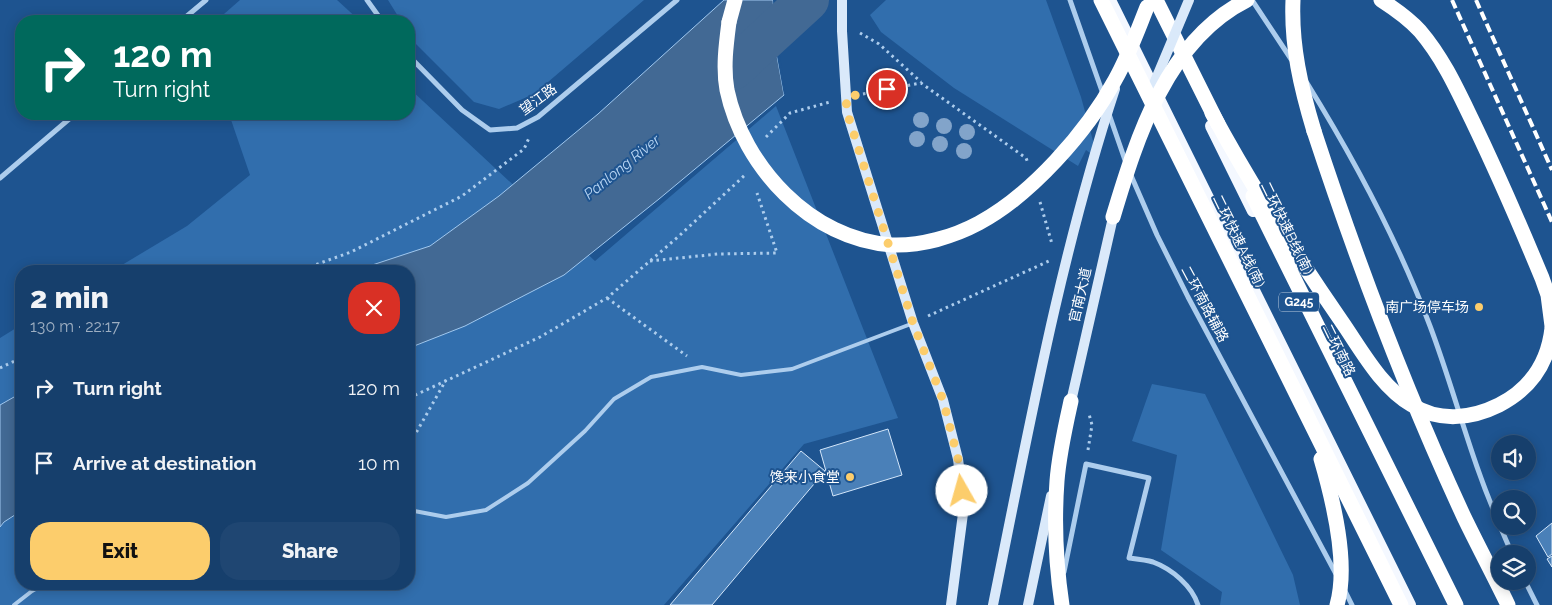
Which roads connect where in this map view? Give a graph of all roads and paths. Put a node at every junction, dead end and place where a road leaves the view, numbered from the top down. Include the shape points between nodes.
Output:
1 (206, 0) edge
2 (367, 0) edge
3 (677, 0) edge
4 (735, 0) edge
5 (842, 0) edge
6 (1070, 0) edge
7 (1094, 0) edge
8 (1101, 0) edge
9 (1110, 0) edge
10 (1189, 0) edge
11 (1247, 0) edge
12 (1252, 0) edge
13 (1293, 0) edge
14 (1381, 0) edge
15 (1151, 2) edge
16 (188, 15) edge
17 (378, 15) edge
18 (860, 33) dead end
19 (415, 62) edge
20 (1137, 72) junction
21 (921, 83) junction
22 (846, 97) junction
23 (1212, 113) junction
24 (538, 117) junction
25 (68, 120) edge
26 (764, 139) dead end
27 (1029, 167) dead end
28 (749, 171) dead end
29 (0, 178) edge
30 (755, 189) dead end
31 (1039, 200) dead end
32 (1113, 217) junction
33 (1053, 250) dead end
34 (1055, 259) dead end
35 (650, 261) junction
36 (315, 265) edge
37 (607, 298) junction
38 (913, 323) junction
39 (1552, 327) edge
40 (1271, 343) junction
41 (15, 361) edge
42 (702, 367) junction
43 (0, 368) edge
44 (446, 379) junction
45 (415, 395) edge
46 (1071, 401) junction
47 (1088, 407) dead end
48 (415, 435) edge
49 (1086, 464) junction
50 (1491, 504) edge
51 (415, 511) edge
52 (1400, 585) junction
53 (34, 590) edge
54 (1530, 590) edge
55 (14, 605) edge
56 (951, 605) edge
57 (993, 605) edge
58 (1028, 605) edge
59 (1057, 605) edge
60 (1062, 605) edge
61 (1198, 605) edge
62 (1337, 605) edge
63 (1352, 605) edge
64 (1399, 605) edge
65 (1410, 605) edge
66 (1449, 605) edge
67 (1456, 605) edge
68 (1508, 605) edge
69 (1537, 605) edge

1 - 16 street
2 - 17 street
3 - 24 street, 望江路
4 - 15 highway, bridge via 725,55 727,89 736,122 752,154 776,185 804,211 832,229 862,240 892,245 950,236 979,223 1033,184 1075,138 1108,92
5 - 22 main road
6 - 63 street, 二环南路辅路 via 1122,153 1157,234
7 - 20 highway, bridge
8 - 20 highway, 二环快速A线(南), bridge
9 - 52 main road, G245
10 - 32 main road, 官南大道, bridge via 1147,101
11 - 32 highway, bridge via 1205,28 1174,68 1147,120
12 - 50 street via 1322,108 1382,218 1410,277 1443,362
13 - 68 highway, bridge via 1298,73 1324,163 1382,321 1464,517
14 - 39 highway via 1419,30 1452,79 1542,278
15 - 23 highway, 二环快速B线(南), bridge
15 - 57 main road, 官南大道, bridge via 1115,90 1080,208
15 - 66 main road, 二环南路 / G245
18 - 21 path via 879,44
19 - 24 street, 望江路 via 462,110 490,130 517,128
20 - 40 highway, 二环快速A线(南), bridge
21 - 22 path
21 - 27 path via 1026,158
22 - 26 path via 790,113
22 - 38 main road via 847,112
23 - 39 highway, bridge via 1268,209 1332,307 1384,382 1412,405 1433,415 1459,417 1474,415 1507,401 1520,392 1540,369
23 - 67 highway, 二环快速B线(南), bridge
24 - 36 path via 524,149 462,196 351,252
25 - 29 street
28 - 35 path
30 - 35 path via 777,253 718,254
31 - 33 path
32 - 46 main road, 官南大道, bridge
34 - 38 path
35 - 37 path
37 - 42 path
37 - 44 path via 540,337
38 - 42 lane via 792,369 741,375
38 - 56 main road via 943,400 958,459 964,506
40 - 62 highway, bridge via 1314,439 1331,496 1340,557
40 - 64 highway, 二环快速A线(南), bridge
41 - 43 path
42 - 51 lane via 651,377 614,399 585,431 528,483 486,510 446,517
44 - 45 path
44 - 48 path
46 - 58 main road, 官南大道, bridge
46 - 60 highway, bridge via 1056,490
47 - 49 path via 1092,425
49 - 59 street
49 - 61 street via 1149,478 1129,558 1154,562 1178,577 1194,595
52 - 64 main road
52 - 65 main road, G245
53 - 55 lane
54 - 69 street

